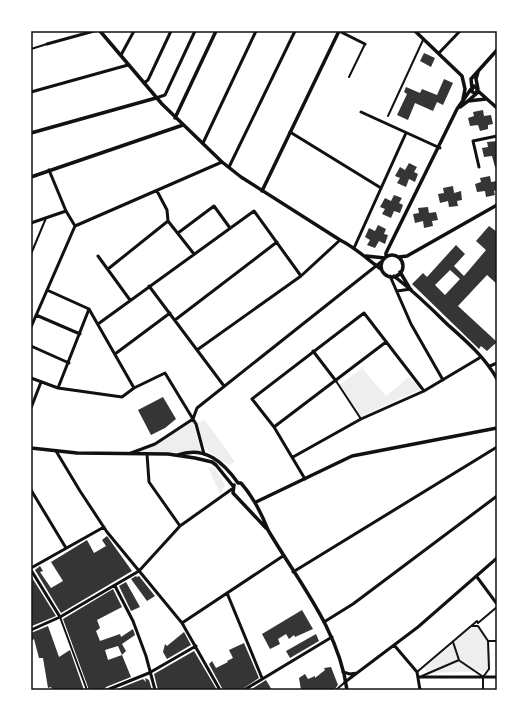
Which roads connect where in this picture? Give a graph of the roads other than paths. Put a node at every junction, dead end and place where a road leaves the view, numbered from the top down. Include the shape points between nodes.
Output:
1 (94, 31) edge
2 (100, 31) edge
3 (134, 31) edge
4 (171, 31) edge
5 (195, 31) edge
6 (216, 31) edge
7 (256, 31) edge
8 (295, 31) edge
9 (339, 31) edge
10 (415, 31) edge
11 (460, 31) edge
12 (423, 38) junction
13 (47, 44) joint
14 (365, 44) joint
15 (31, 49) edge
16 (497, 50) edge
17 (439, 53) junction
18 (121, 56) junction
19 (128, 65) junction
20 (478, 70) junction
21 (349, 77) dead end
22 (144, 83) junction
23 (465, 84) junction
24 (471, 90) junction
25 (477, 91) junction
26 (31, 92) edge
27 (156, 98) junction
28 (486, 99) junction
29 (468, 101) junction
30 (461, 104) junction
31 (497, 108) edge
32 (458, 110) junction
33 (361, 112) dead end
34 (388, 116) dead end
35 (175, 118) junction
36 (183, 125) junction
37 (290, 132) junction
38 (31, 133) edge
39 (406, 133) junction
40 (497, 136) edge
41 (203, 144) junction
42 (440, 148) junction
43 (222, 162) junction
44 (229, 167) junction
45 (478, 167) dead end
46 (49, 170) junction
47 (31, 176) edge
48 (380, 188) junction
49 (157, 191) junction
50 (262, 191) junction
51 (497, 205) edge
52 (66, 211) junction
53 (46, 218) junction
54 (168, 221) junction
55 (31, 223) edge
56 (75, 226) junction
57 (230, 228) junction
58 (178, 233) junction
59 (340, 240) junction
60 (277, 242) junction
61 (390, 247) junction
62 (354, 248) junction
63 (31, 254) edge
64 (194, 254) junction
65 (394, 255) junction
66 (98, 256) dead end
67 (365, 256) junction
68 (407, 256) junction
69 (385, 257) junction
70 (399, 257) junction
71 (381, 262) junction
72 (402, 264) junction
73 (377, 266) junction
74 (108, 269) junction
75 (382, 269) junction
76 (400, 272) junction
77 (301, 276) junction
78 (392, 276) junction
79 (149, 286) junction
80 (411, 289) junction
81 (47, 290) junction
82 (397, 291) junction
83 (130, 300) junction
84 (89, 309) junction
85 (170, 313) junction
86 (36, 315) junction
87 (175, 320) junction
88 (98, 324) junction
89 (31, 327) edge
90 (80, 334) junction
91 (386, 342) junction
92 (31, 346) edge
93 (197, 350) junction
94 (313, 351) junction
95 (115, 354) junction
96 (481, 358) junction
97 (69, 363) junction
98 (497, 363) edge
99 (490, 366) junction
100 (31, 378) edge
101 (497, 379) edge
102 (443, 380) junction
103 (336, 381) junction
104 (41, 382) junction
105 (224, 386) junction
106 (58, 388) junction
107 (134, 388) junction
108 (424, 391) junction
109 (31, 408) edge
110 (193, 419) junction
111 (361, 419) junction
112 (274, 427) junction
113 (497, 428) edge
114 (497, 447) edge
115 (31, 448) edge
116 (56, 451) junction
117 (128, 454) junction
118 (147, 454) junction
119 (204, 454) junction
120 (178, 455) junction
121 (293, 457) junction
122 (305, 479) junction
123 (238, 483) junction
124 (233, 487) junction
125 (31, 490) edge
126 (251, 494) junction
127 (497, 496) edge
128 (265, 498) junction
129 (256, 502) junction
130 (258, 507) junction
131 (261, 511) junction
132 (252, 512) junction
133 (104, 526) junction
134 (180, 526) junction
135 (268, 530) junction
136 (66, 548) junction
137 (283, 556) junction
138 (497, 558) edge
139 (31, 569) edge
140 (139, 571) junction
141 (293, 572) junction
142 (477, 577) junction
143 (115, 586) junction
144 (227, 593) junction
145 (497, 604) edge
146 (497, 607) edge
147 (60, 618) junction
148 (324, 622) junction
149 (182, 623) junction
150 (471, 626) junction
151 (31, 630) edge
152 (332, 637) junction
153 (488, 641) junction
154 (497, 641) edge
155 (453, 642) junction
156 (196, 646) junction
157 (394, 646) junction
158 (459, 660) junction
159 (344, 672) junction
160 (417, 672) junction
161 (149, 673) junction
162 (358, 673) junction
163 (483, 677) junction
164 (497, 677) edge
165 (262, 678) junction
166 (419, 678) junction
167 (344, 683) junction
168 (87, 690) edge
169 (107, 690) edge
170 (155, 690) edge
171 (220, 690) edge
172 (244, 690) edge
173 (336, 690) edge
174 (347, 690) edge
175 (420, 690) edge
176 (483, 690) edge

1 - 13 street
2 - 18 street
3 - 18 street
4 - 22 street via 148,80
5 - 27 street via 165,95
6 - 35 street
7 - 41 street
8 - 44 street
9 - 14 street
9 - 37 street
10 - 12 street
11 - 17 street
12 - 17 street
12 - 34 street
13 - 15 street
14 - 21 street
16 - 20 street
17 - 23 street via 462,76
18 - 19 street
19 - 22 street
19 - 26 street
20 - 24 street via 471,79
20 - 25 street
22 - 27 street
23 - 24 street
23 - 30 street
24 - 25 street
24 - 25 street via 475,86
24 - 30 street
25 - 28 street
25 - 29 street
27 - 35 street
27 - 38 street
28 - 29 street
28 - 31 street
29 - 32 street
30 - 32 street
32 - 42 street
33 - 39 street
35 - 36 street
36 - 41 street
36 - 46 street
37 - 48 street
37 - 50 street
39 - 42 street
39 - 48 street
40 - 45 street via 473,141
41 - 43 street
42 - 61 street
43 - 44 street
43 - 49 street
44 - 50 street
46 - 47 street
46 - 52 street
48 - 62 street
49 - 54 street via 167,210
49 - 56 street
50 - 59 street
51 - 68 street
52 - 53 street
52 - 56 street
53 - 55 street
53 - 63 street
54 - 58 street
54 - 74 street
56 - 81 street
57 - 58 street via 214,206
57 - 60 street via 254,211
57 - 64 street
58 - 64 street
59 - 62 street
59 - 77 street
60 - 77 street
60 - 87 street
61 - 65 street
61 - 69 street
62 - 67 street
64 - 79 street
65 - 69 street
65 - 70 street
66 - 74 street
67 - 69 street
67 - 73 street
68 - 70 street
68 - 72 street
69 - 71 street
70 - 72 street
71 - 73 street
71 - 75 street
72 - 76 street
73 - 75 street
73 - 105 street
74 - 83 street
75 - 78 street
76 - 78 street
76 - 80 street
77 - 93 street
78 - 80 street
78 - 82 street
79 - 83 street
79 - 85 street
80 - 82 street
80 - 96 street
81 - 84 street
81 - 86 street
82 - 102 street via 411,324
83 - 88 street
84 - 88 street
84 - 90 street
85 - 87 street
85 - 95 street
86 - 89 street
86 - 90 street
87 - 93 street
88 - 95 street
90 - 97 street
91 - 94 street via 364,312
91 - 103 street
91 - 108 street
92 - 97 street
93 - 105 street
94 - 103 street
94 - 112 street via 252,399
95 - 107 street
96 - 99 street
96 - 102 street
97 - 106 street
98 - 99 street
99 - 101 street
100 - 104 street
102 - 108 street
103 - 111 street
103 - 112 street
104 - 106 street
104 - 109 street
105 - 110 street via 197,408
106 - 107 street via 122,397
107 - 110 street via 165,373
108 - 111 street
110 - 117 street via 155,444
110 - 119 street
111 - 121 street
112 - 121 street
113 - 122 street via 352,456
114 - 141 street
115 - 116 street
116 - 117 street
116 - 133 street
117 - 118 street
118 - 120 street
118 - 134 street via 149,482
119 - 120 street
119 - 123 street via 222,463
120 - 124 street via 212,462 220,468
121 - 122 street
122 - 128 street
123 - 124 street
123 - 126 street
124 - 132 street via 236,496
124 - 134 street
125 - 136 street
126 - 128 street
126 - 129 street
127 - 148 street via 353,604
128 - 129 street
128 - 131 street via 261,503
129 - 130 street
130 - 131 street
130 - 132 street
131 - 135 street
132 - 135 street
133 - 136 street
133 - 140 street
134 - 140 street
135 - 137 street
136 - 139 street
137 - 141 street
137 - 144 street
138 - 142 street
139 - 147 street
140 - 143 street
140 - 149 street
141 - 148 street
142 - 145 street
142 - 157 street
143 - 147 street
143 - 161 street via 133,621 146,656
144 - 149 street
144 - 165 street
146 - 150 street
147 - 151 street
147 - 168 street
148 - 152 street
149 - 156 street
150 - 153 street via 478,626
150 - 155 street
152 - 159 street
152 - 165 street
153 - 154 street
153 - 163 street via 489,669
155 - 158 street
155 - 160 street
156 - 161 street
156 - 171 street
157 - 160 street
157 - 162 street
158 - 163 street
158 - 166 street
159 - 162 street
159 - 167 street
160 - 166 street
161 - 169 street
161 - 170 street
162 - 167 street
163 - 164 street
163 - 166 street
163 - 176 street
165 - 172 street
166 - 175 street
167 - 173 street
167 - 174 street

